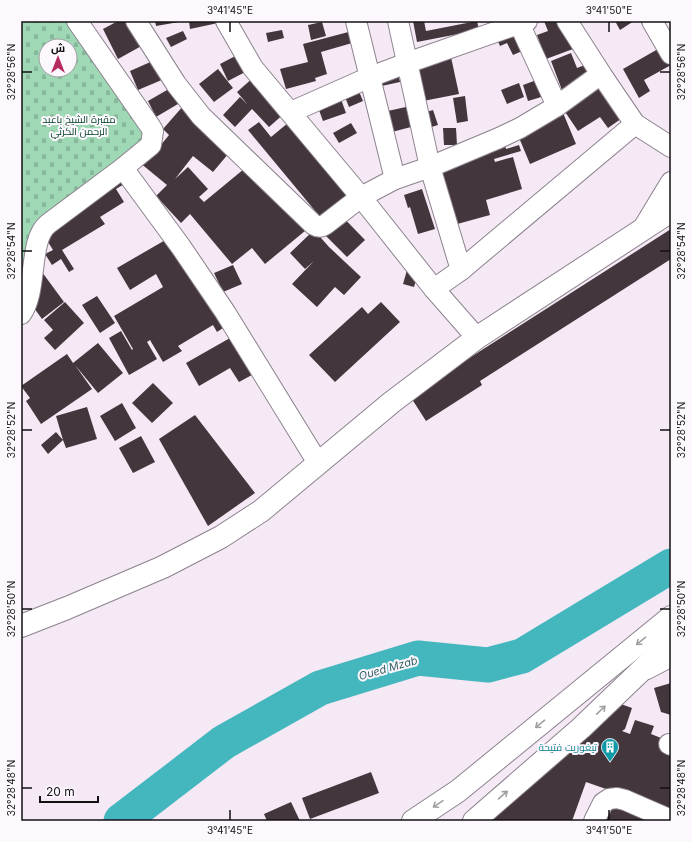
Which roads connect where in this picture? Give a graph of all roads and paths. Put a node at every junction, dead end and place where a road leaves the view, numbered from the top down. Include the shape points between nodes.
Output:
1 (77, 21) edge
2 (136, 21) edge
3 (226, 21) edge
4 (356, 21) edge
5 (398, 21) edge
6 (567, 21) edge
7 (652, 21) edge
8 (521, 22) edge
9 (671, 54) edge
10 (407, 63) junction
11 (601, 74) junction
12 (370, 77) junction
13 (557, 106) junction
14 (291, 112) junction
15 (635, 124) junction
16 (671, 147) edge
17 (430, 167) junction
18 (123, 168) junction
19 (395, 179) junction
20 (671, 182) edge
21 (361, 197) junction
22 (671, 211) edge
23 (642, 230) junction
24 (461, 270) junction
25 (434, 289) junction
26 (21, 314) edge
27 (477, 338) junction
28 (318, 463) junction
29 (671, 617) edge
30 (21, 626) edge
31 (671, 642) edge
32 (671, 662) edge
33 (624, 688) junction
34 (671, 820) edge
35 (413, 821) edge
36 (474, 821) edge
37 (594, 821) edge

1 - 18 street via 152,131 151,145
2 - 21 street via 176,84 201,116 314,226 323,226
3 - 14 street via 253,68
4 - 12 street
5 - 10 street
6 - 11 street
7 - 9 street
8 - 10 street
8 - 13 street
10 - 12 street
10 - 17 street
11 - 13 street
11 - 15 street
12 - 14 street
12 - 19 street
13 - 17 street via 506,135
14 - 21 street
15 - 16 street
15 - 24 street
17 - 19 street
17 - 24 street
18 - 26 street via 45,226 37,245 28,300
18 - 28 street via 225,312
19 - 21 street
20 - 23 street
21 - 25 street
22 - 23 main road
23 - 27 main road
24 - 25 street
25 - 27 street
27 - 28 main road via 392,402
28 - 30 main road via 261,510 221,537 163,567
29 -> 35 main road via 458,791
31 - 33 main road
32 - 33 lane
36 -> 33 main road
34 - 37 street via 617,798 603,803

